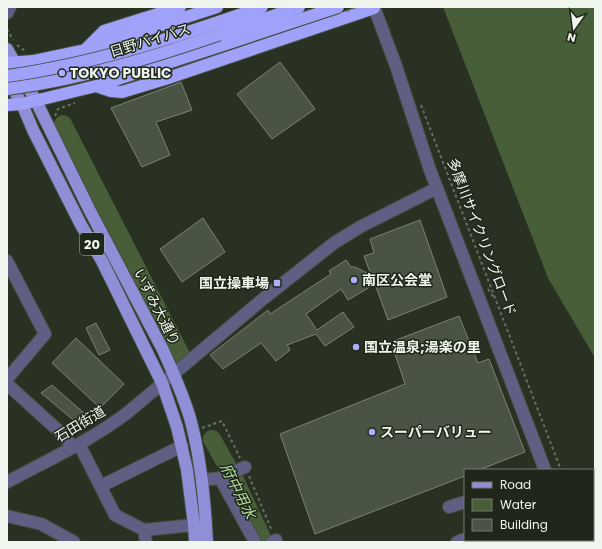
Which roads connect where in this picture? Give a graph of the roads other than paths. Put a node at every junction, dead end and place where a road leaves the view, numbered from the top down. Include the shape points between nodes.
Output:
1 (10, 7) edge
2 (180, 7) edge
3 (262, 7) edge
4 (299, 7) edge
5 (338, 7) edge
6 (215, 8) edge
7 (374, 8) edge
8 (7, 13) edge
9 (7, 49) edge
10 (85, 50) junction
11 (11, 62) edge
12 (7, 77) edge
13 (96, 86) junction
14 (7, 89) edge
15 (36, 101) junction
16 (22, 104) junction
17 (7, 105) edge
18 (437, 188) junction
19 (7, 261) edge
20 (174, 374) junction
21 (7, 379) edge
22 (162, 383) junction
23 (7, 384) edge
24 (76, 446) junction
25 (182, 446) junction
26 (243, 468) road end
27 (545, 469) edge
28 (223, 477) junction
29 (202, 480) junction
30 (7, 482) edge
31 (101, 486) junction
32 (464, 502) edge
33 (450, 507) dead end
34 (7, 516) edge
35 (194, 524) junction
36 (145, 536) edge
37 (74, 542) edge
38 (195, 542) edge
39 (207, 542) edge
40 (255, 542) edge

1 - 8 street
2 - 10 highway via 104,31
3 - 12 highway, 日野バイパス / 20, bridge via 122,52
4 - 14 highway, 日野バイパス, bridge via 128,64 52,82
5 - 13 highway, bridge
6 - 10 highway
7 - 13 highway via 122,92
7 - 18 street
9 - 11 main road, 20
10 - 11 highway via 33,61
11 - 15 main road, 20
12 - 16 main road, 20
13 - 15 highway
15 - 16 highway
15 - 20 main road, いずみ大通り / 20
16 - 17 highway
16 - 22 main road, いずみ大通り / 20 via 36,137 105,267
18 - 20 street, 石田街道 via 334,243 262,299
18 - 27 street
19 - 21 street via 45,334
20 - 22 street, 石田街道
20 - 29 main road, いずみ大通り / 20 via 190,418
22 - 24 street, 石田街道 via 116,421
22 - 25 main road, いずみ大通り / 20
23 - 24 street
24 - 30 street, 石田街道
24 - 31 street
25 - 31 street
25 - 35 main road, いずみ大通り / 20
26 - 28 street
28 - 29 street
28 - 40 street
29 - 39 main road, いずみ大通り / 20
31 - 36 street via 115,515
32 - 33 street
34 - 37 street via 41,524
35 - 36 street
35 - 38 main road, いずみ大通り / 20

